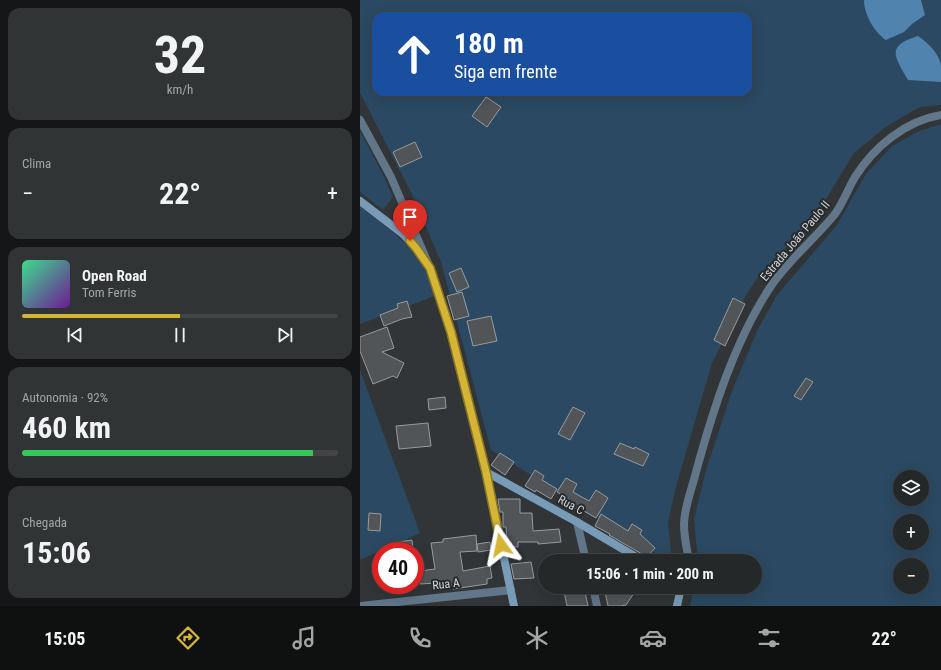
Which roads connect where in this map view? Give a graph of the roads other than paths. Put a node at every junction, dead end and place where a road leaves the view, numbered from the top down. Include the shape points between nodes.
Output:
1 (941, 115) edge
2 (360, 120) edge
3 (360, 201) edge
4 (430, 268) junction
5 (486, 472) junction
6 (577, 522) junction
7 (584, 554) edge
8 (631, 554) edge
9 (688, 554) edge
10 (510, 590) junction
11 (594, 594) edge
12 (680, 594) edge
13 (360, 606) edge
14 (514, 606) edge
15 (597, 606) edge
16 (677, 606) edge

1 - 9 street, Estrada João Paulo II via 929,117 900,130 872,154 856,176 836,213 782,271 769,289 739,345 717,402 687,505 684,524
2 - 4 street via 391,177
3 - 4 street via 403,234
4 - 5 street via 451,332
5 - 6 street, Rua C
5 - 10 street
6 - 7 street
6 - 8 street, Rua C
10 - 13 street, Rua A
10 - 14 street
11 - 15 street
12 - 16 street

